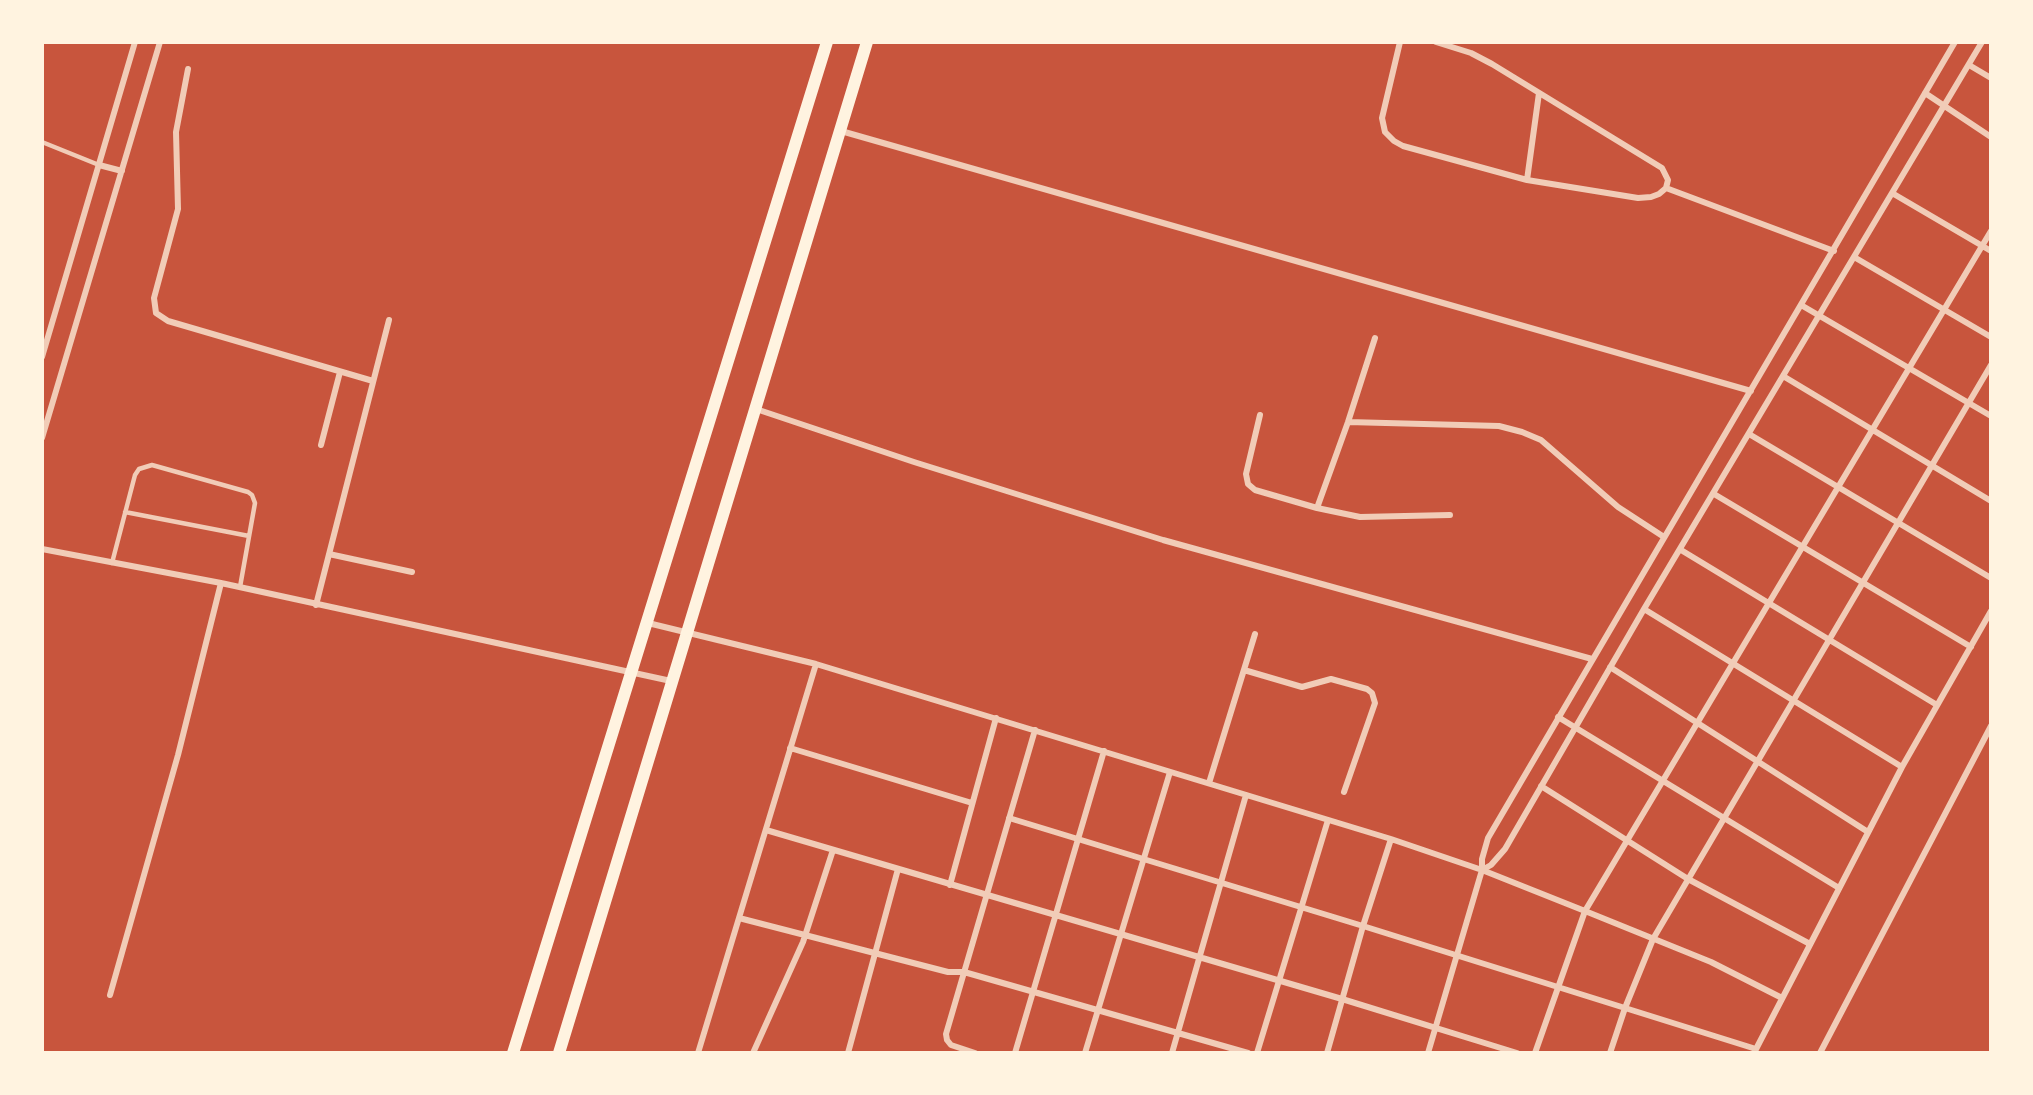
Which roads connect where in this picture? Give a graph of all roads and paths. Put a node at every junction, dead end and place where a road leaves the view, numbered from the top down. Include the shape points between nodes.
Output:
1 (135, 42) edge
2 (160, 42) edge
3 (827, 42) edge
4 (867, 42) edge
5 (1400, 42) edge
6 (1436, 42) edge
7 (1955, 42) edge
8 (1982, 42) edge
9 (1969, 65) junction
10 (188, 69) dead end
11 (1991, 78) edge
12 (1539, 93) junction
13 (1924, 93) junction
14 (1943, 105) junction
15 (841, 131) junction
16 (1991, 136) edge
17 (42, 142) edge
18 (99, 165) junction
19 (122, 171) junction
20 (1527, 180) junction
21 (1666, 188) junction
22 (1892, 193) junction
23 (1991, 231) edge
24 (1982, 246) junction
25 (1834, 251) junction
26 (1991, 251) edge
27 (1854, 257) junction
28 (1801, 305) junction
29 (1944, 309) junction
30 (1819, 316) junction
31 (389, 320) dead end
32 (1991, 336) edge
33 (1375, 338) dead end
34 (42, 357) edge
35 (1991, 365) edge
36 (1909, 368) junction
37 (340, 372) junction
38 (1783, 376) junction
39 (373, 381) junction
40 (1751, 391) junction
41 (1969, 403) junction
42 (756, 409) junction
43 (1260, 415) dead end
44 (1991, 416) edge
45 (1348, 422) junction
46 (1872, 430) junction
47 (1749, 434) junction
48 (42, 438) edge
49 (321, 445) dead end
50 (1932, 466) junction
51 (1838, 487) junction
52 (1714, 494) junction
53 (1991, 501) edge
54 (1317, 508) junction
55 (125, 512) junction
56 (1450, 515) dead end
57 (1898, 523) junction
58 (249, 536) junction
59 (1664, 537) junction
60 (1802, 547) junction
61 (42, 549) edge
62 (1681, 550) junction
63 (329, 554) junction
64 (112, 563) junction
65 (412, 572) dead end
66 (1991, 578) edge
67 (221, 583) junction
68 (1863, 583) junction
69 (240, 587) junction
70 (1769, 603) junction
71 (316, 605) junction
72 (1644, 609) junction
73 (1991, 611) edge
74 (648, 622) junction
75 (686, 632) junction
76 (1255, 634) dead end
77 (1829, 640) junction
78 (1971, 647) junction
79 (1592, 659) junction
80 (1733, 663) junction
81 (816, 664) junction
82 (1611, 667) junction
83 (1244, 670) junction
84 (633, 673) junction
85 (671, 681) junction
86 (1793, 700) junction
87 (1937, 705) junction
88 (1558, 717) junction
89 (996, 718) junction
90 (1697, 723) junction
91 (1991, 726) edge
92 (1575, 727) junction
93 (1035, 730) junction
94 (790, 748) junction
95 (1104, 751) junction
96 (1757, 761) junction
97 (1902, 767) junction
98 (1170, 772) junction
99 (1663, 781) junction
100 (1209, 783) junction
101 (1541, 786) junction
102 (1344, 792) dead end
103 (1246, 795) junction
104 (972, 803) junction
105 (1009, 818) junction
106 (1724, 818) junction
107 (1328, 820) junction
108 (766, 830) junction
109 (1868, 832) junction
110 (1078, 839) junction
111 (1391, 839) junction
112 (1627, 840) junction
113 (833, 850) junction
114 (1143, 860) junction
115 (898, 869) junction
116 (1482, 870) junction
117 (1688, 879) junction
118 (1220, 883) junction
119 (950, 885) junction
120 (1839, 888) junction
121 (986, 895) junction
122 (1301, 907) junction
123 (1585, 910) junction
124 (1055, 916) junction
125 (739, 918) junction
126 (1363, 926) junction
127 (1120, 934) junction
128 (805, 935) junction
129 (1653, 939) junction
130 (1810, 944) junction
131 (875, 953) junction
132 (1456, 956) junction
133 (1199, 958) junction
134 (964, 972) junction
135 (1279, 981) junction
136 (1557, 987) junction
137 (1033, 991) junction
138 (110, 995) dead end
139 (1782, 998) junction
140 (1342, 999) junction
141 (1625, 1008) junction
142 (1098, 1010) junction
143 (1435, 1028) junction
144 (1178, 1033) junction
145 (1755, 1051) edge
146 (513, 1053) edge
147 (559, 1053) edge
148 (698, 1053) edge
149 (753, 1053) edge
150 (848, 1053) edge
151 (975, 1053) edge
152 (1015, 1053) edge
153 (1085, 1053) edge
154 (1172, 1053) edge
155 (1248, 1053) edge
156 (1257, 1053) edge
157 (1327, 1053) edge
158 (1428, 1053) edge
159 (1517, 1053) edge
160 (1535, 1053) edge
161 (1610, 1053) edge
162 (1820, 1053) edge

1 - 18 street
2 - 19 street
3 - 74 main road
4 - 15 main road
5 - 20 street via 1382,118 1385,132 1403,146
6 - 12 street via 1471,53
7 - 13 street
8 - 9 street
9 - 11 street
9 - 14 street
10 - 37 street via 176,132 178,210 154,298 156,313 168,321
12 - 20 street
12 - 21 street via 1662,168
13 - 14 street
13 - 25 street
14 - 16 street
14 - 22 street
15 - 40 street
15 - 42 main road
17 - 18 lane
18 - 19 street
18 - 34 street
19 - 48 street
20 - 21 street via 1638,198 1651,197
21 - 25 street
22 - 24 street
22 - 27 street
23 - 24 street
24 - 26 street
24 - 29 street
25 - 28 street
27 - 29 street
27 - 30 street
28 - 30 street
28 - 40 street
29 - 32 street
29 - 36 street
30 - 36 street
30 - 38 street
31 - 39 street
33 - 45 street
35 - 41 street
36 - 41 street
36 - 46 street
37 - 39 street
37 - 49 street
38 - 46 street
38 - 47 street
39 - 63 street
40 - 59 street
41 - 44 street
41 - 50 street
42 - 75 main road
42 - 79 street via 1163,540
43 - 54 street via 1246,474 1248,484 1266,495
45 - 54 street
45 - 59 street via 1499,426 1522,432 1541,440 1618,507
46 - 50 street
46 - 51 street
47 - 51 street
47 - 52 street
50 - 53 street
50 - 57 street
51 - 57 street
51 - 60 street
52 - 60 street
52 - 62 street
54 - 56 street via 1368,517
55 - 58 lane
55 - 58 lane via 135,475 139,469 152,465 248,492 255,503
55 - 64 lane
57 - 66 street
57 - 68 street
58 - 69 lane
59 - 79 street
60 - 68 street
60 - 70 street
61 - 64 street
62 - 70 street
62 - 72 street
63 - 65 street
63 - 71 street
64 - 67 street
67 - 69 street
67 - 138 street via 178,755
68 - 77 street
68 - 78 street
69 - 71 street
70 - 77 street
70 - 80 street
71 - 84 street
72 - 80 street
72 - 82 street
73 - 78 street
74 - 75 street
74 - 84 main road
75 - 81 street
75 - 85 main road
76 - 83 street
77 - 86 street
77 - 87 street
78 - 87 street
79 - 88 street
80 - 86 street
80 - 90 street
81 - 89 street
81 - 94 street
82 - 90 street
82 - 92 street
83 - 100 street
83 - 102 street via 1302,687 1326,679 1337,680 1372,693 1375,703
84 - 85 street
84 - 146 main road
85 - 147 main road
86 - 96 street
86 - 97 street
87 - 97 street
88 - 92 street
88 - 116 street via 1488,838
89 - 93 street
89 - 104 street
90 - 96 street
90 - 99 street
91 - 162 street
92 - 99 street
92 - 101 street
93 - 95 street
93 - 105 street
94 - 104 street
94 - 108 street
95 - 98 street
95 - 110 street
96 - 106 street
96 - 109 street
97 - 109 street
98 - 100 street
98 - 114 street
99 - 106 street
99 - 112 street
100 - 103 street
101 - 112 street
101 - 116 street via 1505,849
103 - 107 street
103 - 118 street
104 - 119 street
105 - 110 street
105 - 121 street
106 - 117 street
106 - 120 street
107 - 111 street
107 - 122 street
108 - 113 street
108 - 125 street
109 - 120 street
110 - 114 street
110 - 124 street
111 - 116 street
111 - 126 street
112 - 117 street
112 - 123 street
113 - 115 street
113 - 128 street
114 - 118 street
114 - 127 street
115 - 119 street
115 - 131 street
116 - 123 street
116 - 132 street
117 - 129 street
117 - 130 street
118 - 122 street
118 - 133 street
119 - 121 street
120 - 130 street
121 - 124 street
121 - 134 street
122 - 126 street
122 - 135 street
123 - 129 street
123 - 136 street
124 - 127 street
124 - 137 street
125 - 128 street
125 - 148 street
126 - 132 street
126 - 140 street
127 - 133 street
127 - 142 street
128 - 131 street
128 - 149 street
129 - 139 street via 1711,962
129 - 141 street
130 - 139 street
131 - 134 street via 948,972
131 - 150 street
132 - 136 street
132 - 143 street
133 - 135 street
133 - 144 street
134 - 137 street
134 - 151 street via 946,1034 951,1045
135 - 140 street
135 - 156 street
136 - 141 street
136 - 160 street
137 - 142 street
137 - 152 street
139 - 145 street
140 - 143 street
140 - 157 street
141 - 145 street
141 - 161 street
142 - 144 street
142 - 153 street
143 - 158 street
143 - 159 street
144 - 154 street
144 - 155 street

